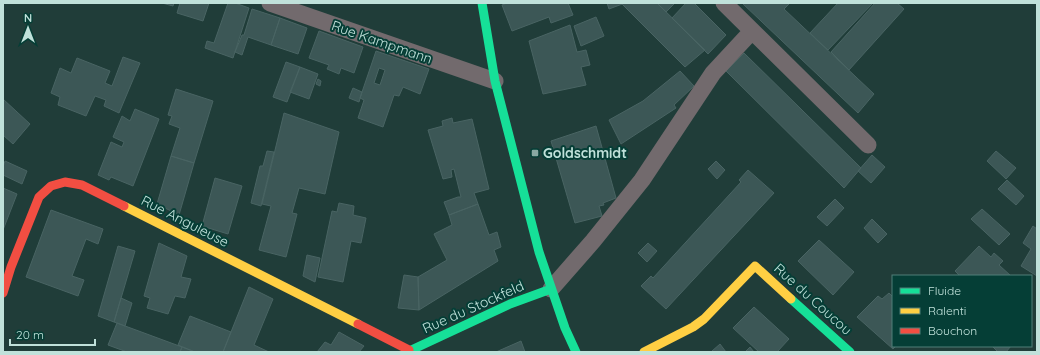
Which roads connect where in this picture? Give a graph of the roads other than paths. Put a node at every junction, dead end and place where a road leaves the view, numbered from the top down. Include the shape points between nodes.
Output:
1 (270, 3) edge
2 (482, 3) edge
3 (724, 3) edge
4 (752, 32) junction
5 (494, 81) junction
6 (868, 145) dead end
7 (551, 288) junction
8 (3, 292) edge
9 (408, 351) edge
10 (576, 352) edge
11 (644, 352) edge
12 (850, 352) edge

1 - 5 lane, Rue Kampmann
2 - 5 street
3 - 4 lane
4 - 6 lane
4 - 7 lane via 714,73 642,180
5 - 7 street via 539,252
7 - 9 street, Rue du Stockfeld
7 - 10 street
8 - 9 street, Rue Anguleuse via 39,198 51,186 65,182 82,185
11 - 12 street, Rue du Coucou via 704,319 755,266

